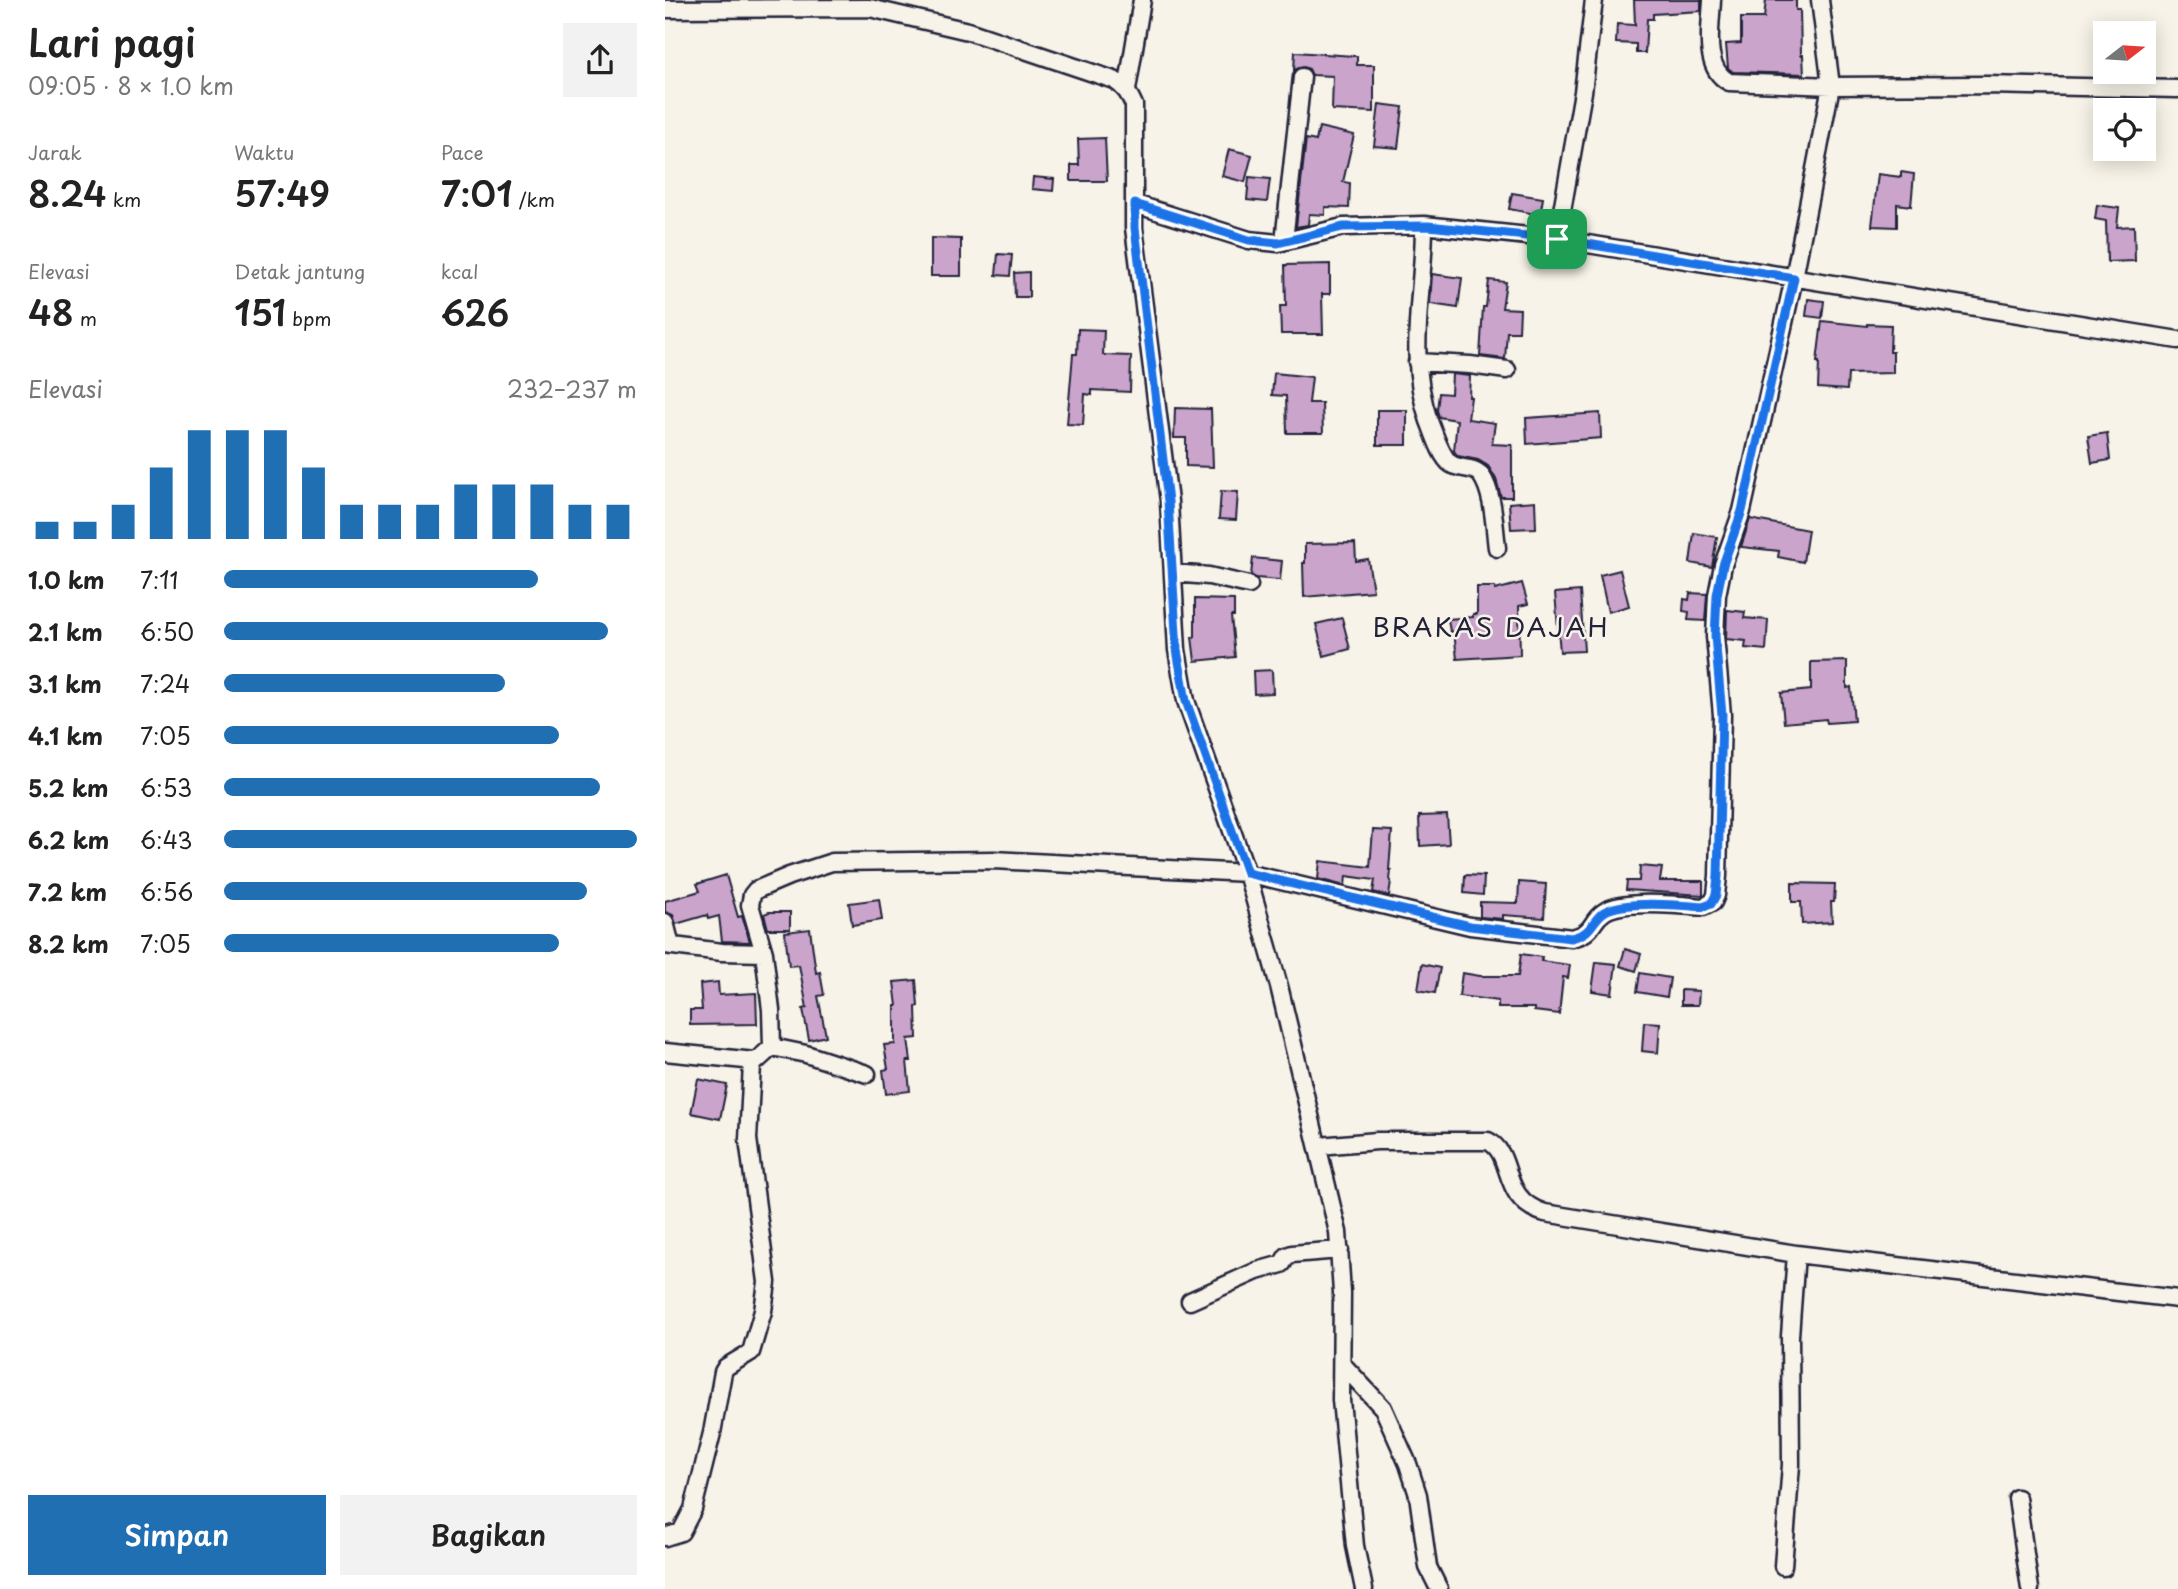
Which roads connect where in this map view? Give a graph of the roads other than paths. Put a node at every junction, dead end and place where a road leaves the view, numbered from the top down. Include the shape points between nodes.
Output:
1 (1142, 0) edge
2 (1594, 0) edge
3 (1712, 0) edge
4 (1820, 0) edge
5 (665, 9) edge
6 (1302, 77) dead end
7 (1831, 86) junction
8 (2178, 89) edge
9 (1127, 90) junction
10 (1135, 204) junction
11 (1424, 225) junction
12 (1557, 239) junction
13 (1284, 242) junction
14 (1794, 278) junction
15 (2178, 340) edge
16 (1417, 362) junction
17 (1507, 370) dead end
18 (1497, 548) dead end
19 (1173, 573) junction
20 (1249, 585) dead end
21 (1247, 873) junction
22 (665, 922) edge
23 (668, 946) edge
24 (764, 953) junction
25 (772, 1047) junction
26 (665, 1052) edge
27 (755, 1061) junction
28 (867, 1074) dead end
29 (1319, 1146) junction
30 (1340, 1250) junction
31 (1796, 1254) junction
32 (2178, 1299) edge
33 (1190, 1301) dead end
34 (1342, 1364) junction
35 (2017, 1499) dead end
36 (665, 1537) edge
37 (1783, 1566) dead end
38 (1364, 1589) edge
39 (1439, 1589) edge
40 (2030, 1589) edge

1 - 9 street
2 - 12 street
3 - 7 street via 1710,48 1714,68 1725,80
4 - 7 street
5 - 9 street via 870,8 968,32 1114,80
6 - 13 street
7 - 8 street
7 - 14 street
9 - 10 street via 1134,105
10 - 13 street via 1249,240
10 - 19 street
11 - 12 street
11 - 13 street via 1343,227
11 - 16 street
12 - 14 street
14 - 15 street
14 - 21 street via 1742,511 1717,595 1715,636 1722,715 1718,876 1713,902 1703,907 1618,906 1602,913 1587,933 1571,938 1470,926
16 - 17 street
16 - 18 street via 1430,422 1445,457 1481,476
19 - 20 street
19 - 21 street via 1177,650 1186,701
21 - 24 street via 994,860 832,862 752,895
21 - 29 street
22 - 23 street
23 - 24 street
24 - 25 street
25 - 27 street
25 - 28 street
26 - 27 street
27 - 36 street via 748,1139 767,1282 763,1311 751,1352 723,1372 712,1433 686,1525 681,1532
29 - 30 street
29 - 31 street via 1488,1141 1498,1147 1515,1192 1536,1210
30 - 33 street via 1287,1255 1282,1264
30 - 34 street
31 - 32 street
31 - 37 street via 1790,1336 1791,1465
34 - 38 street via 1347,1468
34 - 39 street via 1383,1408 1408,1464 1418,1495 1428,1567
35 - 40 street

